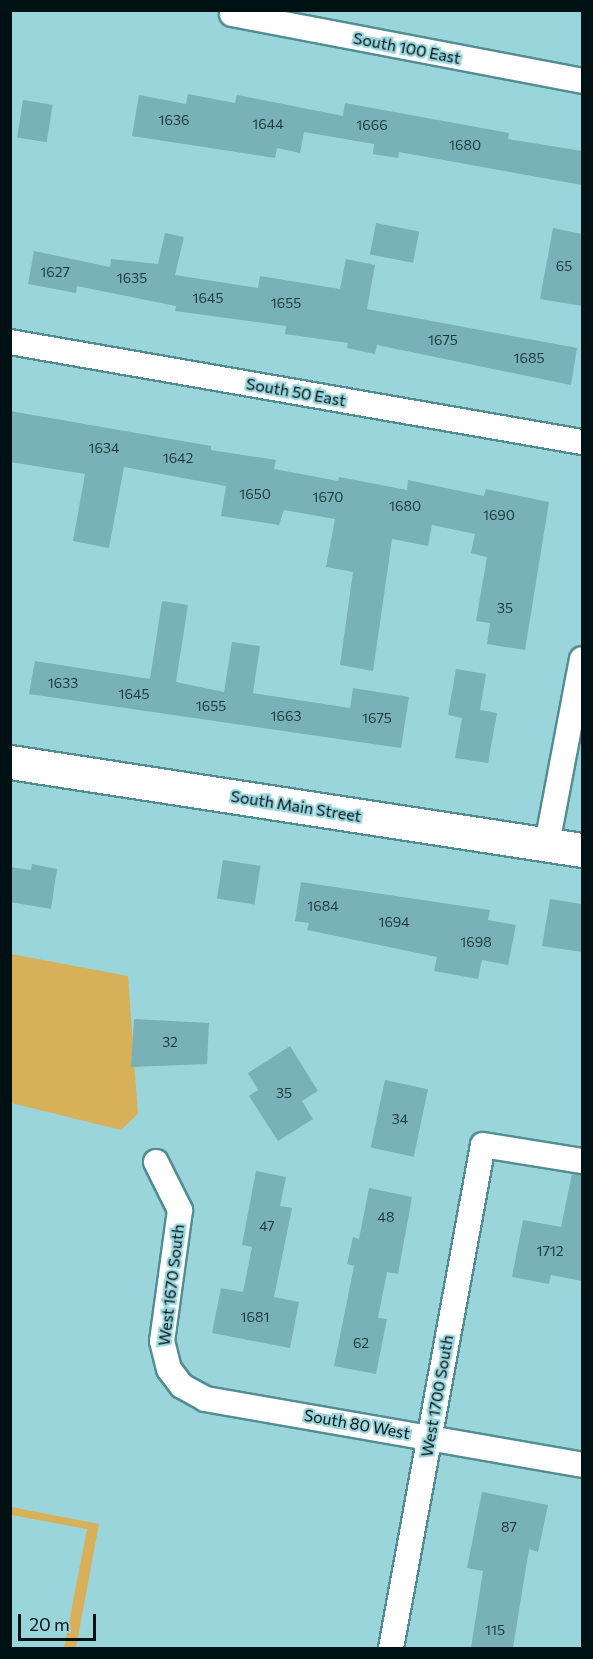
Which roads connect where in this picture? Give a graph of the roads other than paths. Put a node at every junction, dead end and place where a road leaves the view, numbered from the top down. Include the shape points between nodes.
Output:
1 (232, 14) dead end
2 (582, 81) edge
3 (10, 342) edge
4 (582, 442) edge
5 (582, 660) edge
6 (10, 762) edge
7 (547, 844) junction
8 (582, 850) edge
9 (582, 1161) edge
10 (156, 1162) dead end
11 (174, 1376) joint
12 (429, 1437) junction
13 (582, 1465) edge
14 (391, 1648) edge

1 - 2 street, South 100 East
3 - 4 street, South 50 East
5 - 7 street
6 - 7 street, South Main Street
7 - 8 street, South Main Street
9 - 12 street, West 1700 South via 483,1145
10 - 11 street, West 1670 South via 180,1210 162,1341
11 - 12 street, South 80 West via 205,1398
12 - 13 street, South 80 West
12 - 14 street, West 1700 South

